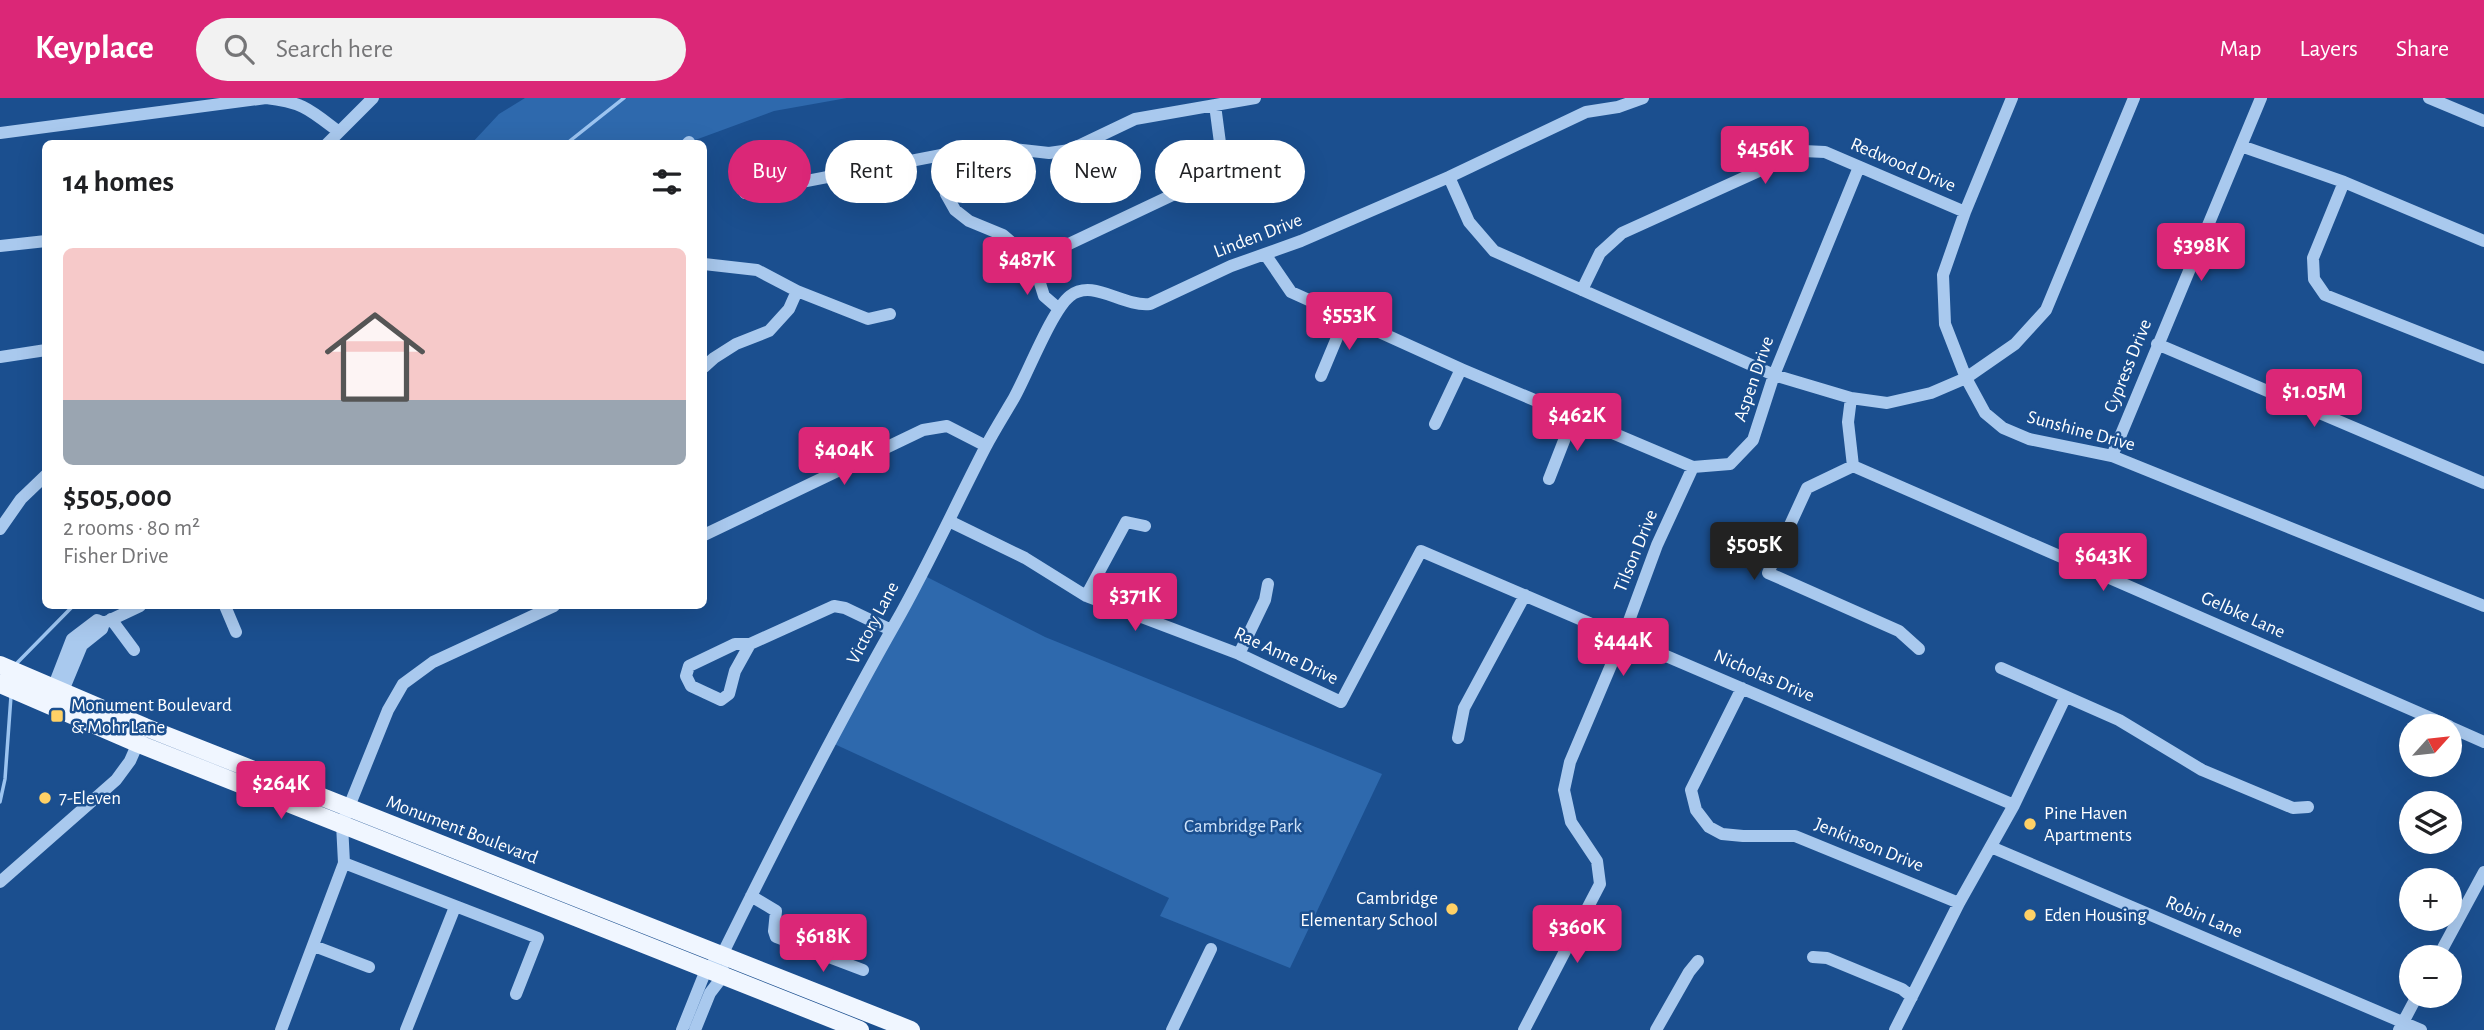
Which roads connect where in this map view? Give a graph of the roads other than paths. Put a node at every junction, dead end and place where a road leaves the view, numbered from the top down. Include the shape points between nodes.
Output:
1 (373, 98) edge
2 (1255, 98) edge
3 (1643, 98) edge
4 (2012, 98) edge
5 (2134, 98) edge
6 (2261, 98) edge
7 (2429, 98) edge
8 (1215, 105) junction
9 (2484, 121) edge
10 (339, 132) junction
11 (0, 133) edge
12 (331, 140) edge
13 (2241, 146) junction
14 (1036, 152) edge
15 (931, 158) edge
16 (1858, 167) junction
17 (1449, 177) junction
18 (811, 180) edge
19 (2344, 182) junction
20 (951, 203) edge
21 (1965, 212) junction
22 (42, 241) edge
23 (2484, 241) edge
24 (0, 246) edge
25 (1265, 254) junction
26 (1033, 261) junction
27 (707, 264) edge
28 (1582, 290) junction
29 (797, 291) junction
30 (1059, 309) junction
31 (890, 314) dead end
32 (1346, 316) junction
33 (2157, 344) junction
34 (42, 351) edge
35 (0, 357) edge
36 (2484, 358) edge
37 (707, 364) edge
38 (1461, 369) junction
39 (1774, 375) junction
40 (1321, 376) dead end
41 (1966, 378) junction
42 (1852, 398) junction
43 (1574, 415) junction
44 (1435, 424) dead end
45 (986, 446) junction
46 (2112, 456) junction
47 (1853, 466) junction
48 (1693, 467) junction
49 (42, 479) edge
50 (1549, 479) dead end
51 (2484, 483) edge
52 (949, 522) junction
53 (1145, 526) dead end
54 (0, 529) edge
55 (707, 534) edge
56 (1268, 584) dead end
57 (1525, 594) junction
58 (1086, 596) junction
59 (2484, 606) edge
60 (133, 609) edge
61 (226, 609) edge
62 (548, 609) edge
63 (107, 621) junction
64 (891, 630) junction
65 (236, 632) dead end
66 (1623, 637) junction
67 (750, 644) junction
68 (1919, 649) dead end
69 (134, 650) dead end
70 (1239, 654) junction
71 (0, 665) edge
72 (2001, 668) dead end
73 (0, 684) edge
74 (1742, 688) junction
75 (49, 695) junction
76 (2065, 698) junction
77 (1341, 702) joint
78 (2419, 714) edge
79 (2462, 733) edge
80 (142, 736) junction
81 (1458, 738) dead end
82 (2484, 742) edge
83 (2014, 805) junction
84 (2308, 807) dead end
85 (345, 816) junction
86 (1991, 847) junction
87 (344, 863) junction
88 (2484, 872) edge
89 (0, 882) edge
90 (751, 896) junction
91 (1959, 903) junction
92 (455, 907) junction
93 (2444, 945) edge
94 (314, 946) junction
95 (1212, 949) dead end
96 (722, 955) junction
97 (1812, 957) dead end
98 (1698, 961) dead end
99 (369, 967) dead end
100 (863, 970) dead end
101 (714, 973) junction
102 (516, 994) dead end
103 (1912, 997) junction
104 (2410, 1008) edge
105 (2400, 1027) edge
106 (283, 1029) edge
107 (406, 1030) edge
108 (682, 1030) edge
109 (695, 1030) edge
110 (860, 1030) edge
111 (911, 1030) edge
112 (1172, 1030) edge
113 (1524, 1030) edge
114 (1656, 1030) edge
115 (1895, 1030) edge
116 (2421, 1030) edge

1 - 10 street
2 - 8 street
3 - 17 street, Linden Drive via 1586,111
4 - 21 street, Sunshine Drive
5 - 41 street via 2046,310 2015,344
6 - 13 street, Cypress Drive
7 - 9 street
8 - 14 street via 1135,119 1070,150
8 - 26 street via 1218,162 1202,181
10 - 11 street via 306,107 266,98
10 - 12 street
13 - 19 street
13 - 33 street, Cypress Drive
15 - 18 street
16 - 21 street, Redwood Drive
16 - 28 street, Redwood Drive via 1825,152 1803,150 1622,233 1600,253
16 - 39 street, Aspen Drive
17 - 25 street, Linden Drive
17 - 28 street via 1469,222 1494,251
19 - 23 street
19 - 36 street via 2313,258 2314,279 2325,295
20 - 26 street via 969,221 1003,235
21 - 41 street, Sunshine Drive via 1944,275 1945,324
22 - 24 street
25 - 30 street, Linden Drive via 1150,304 1137,305 1093,289 1070,296
25 - 32 street, Aspen Drive via 1291,292
26 - 30 street via 1044,296
27 - 29 street via 757,270
28 - 39 street
29 - 31 street via 867,319
29 - 37 street via 789,309 769,331 736,344
30 - 45 street, Victory Lane
32 - 38 street, Aspen Drive
32 - 40 street
33 - 46 street, Cypress Drive
33 - 51 street
34 - 35 street
38 - 43 street, Aspen Drive
38 - 44 street
39 - 42 street
39 - 48 street, Aspen Drive via 1753,440 1730,464
41 - 42 street via 1931,393 1887,403
41 - 46 street, Sunshine Drive via 1985,414 2003,428 2029,439
42 - 47 street via 1848,422
43 - 48 street, Aspen Drive
43 - 50 street
45 - 52 street, Victory Lane
45 - 55 street via 947,426 923,430
46 - 59 street, Sunshine Drive
47 - 68 street via 1807,488 1768,573 1899,631
47 - 78 street, Gelbke Lane
48 - 66 street, Tilson Drive via 1657,545
49 - 54 street
52 - 58 street, Rae Anne Drive via 1026,558
52 - 64 street, Victory Lane
53 - 58 street via 1126,522
56 - 70 street
57 - 66 street, Nicholas Drive
57 - 77 street, Nicholas Drive via 1421,551
57 - 81 street via 1464,708
58 - 70 street, Rae Anne Drive
60 - 63 street
61 - 65 street
62 - 85 street via 433,662 403,684 388,709
63 - 69 street
63 - 75 street via 82,645
64 - 67 street via 834,606
64 - 90 street, Victory Lane
66 - 74 street, Nicholas Drive
66 - 113 street, Tilson Drive via 1570,762 1564,790 1571,822 1597,860 1600,884
67 - 67 street via 735,644 689,666 691,686 724,698
70 - 77 street, Rae Anne Drive
71 - 75 main road, Monument Boulevard via 34,679
72 - 76 street
73 - 75 main road, Monument Boulevard
74 - 83 street, Nicholas Drive
74 - 91 street, Jenkinson Drive via 1691,790 1696,810 1709,827 1743,836 1795,835
75 - 80 main road, Monument Boulevard
76 - 83 street
76 - 84 street via 2119,720 2202,770 2293,808
79 - 82 street, Gelbke Lane
80 - 85 main road, Monument Boulevard
80 - 89 street via 116,780
83 - 86 street
85 - 87 street
85 - 96 main road, Monument Boulevard
85 - 101 main road, Monument Boulevard via 415,855
86 - 91 street
86 - 105 street, Robin Lane
87 - 92 street
87 - 94 street
88 - 93 street
90 - 96 street, Victory Lane
90 - 100 street via 776,911 776,937
91 - 103 street
92 - 102 street via 538,938
92 - 107 street
94 - 99 street
94 - 106 street
95 - 112 street
96 - 101 street
96 - 111 main road, Monument Boulevard
97 - 103 street via 1828,958
98 - 114 street
101 - 108 street
101 - 109 street
101 - 110 main road, Monument Boulevard
103 - 115 street
104 - 105 street
105 - 116 street, Robin Lane

